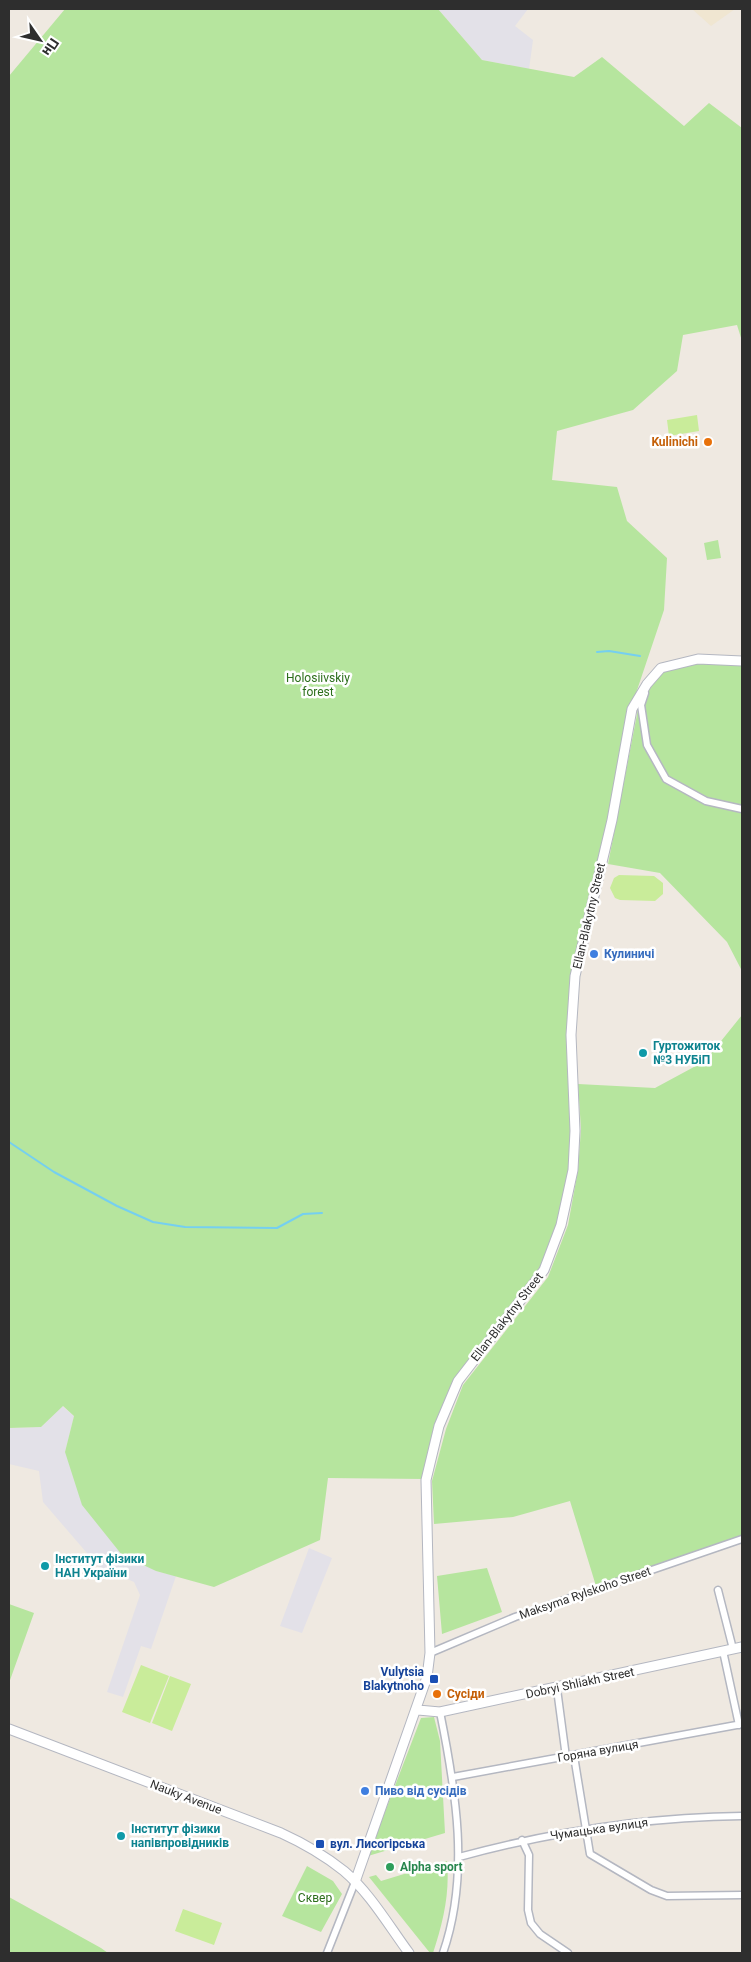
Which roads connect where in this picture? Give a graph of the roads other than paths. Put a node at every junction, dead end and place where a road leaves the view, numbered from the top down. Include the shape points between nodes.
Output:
1 (742, 661) edge
2 (647, 684) junction
3 (742, 809) edge
4 (742, 1539) edge
5 (718, 1590) dead end
6 (742, 1648) edge
7 (728, 1650) junction
8 (430, 1653) junction
9 (557, 1689) junction
10 (418, 1710) junction
11 (440, 1712) junction
12 (741, 1725) edge
13 (9, 1729) edge
14 (574, 1756) junction
15 (566, 1757) junction
16 (454, 1777) junction
17 (742, 1816) edge
18 (584, 1829) junction
19 (522, 1840) junction
20 (459, 1857) junction
21 (355, 1882) junction
22 (742, 1895) edge
23 (327, 1953) edge
24 (409, 1953) edge
25 (443, 1953) edge
26 (568, 1953) edge

1 - 2 street, Ellan-Blakytny Street via 698,659 661,668
2 - 3 street via 641,705 647,744 666,779 706,801
2 - 8 street, Ellan-Blakytny Street via 632,709 612,820 575,976 571,1035 575,1131 573,1170 561,1225 544,1270 458,1381 439,1426 426,1480
4 - 8 street, Maksyma Rylskoho Street via 515,1617
5 - 7 street
6 - 7 street, Dobryi Shliakh Street
7 - 9 street, Dobryi Shliakh Street
7 - 12 street
8 - 10 street, Ellan-Blakytny Street via 428,1677
9 - 11 street, Dobryi Shliakh Street
9 - 15 street
10 - 11 street, Dobryi Shliakh Street
10 - 21 street, Ellan-Blakytny Street
11 - 16 street
12 - 14 street, Горяна вулиця
13 - 21 street, Nauky Avenue via 281,1833 317,1852
14 - 15 street, Горяна вулиця
14 - 18 street
15 - 16 street, Горяна вулиця
16 - 20 street
17 - 18 street, Чумацька вулиця
18 - 19 street, Чумацька вулиця
18 - 22 street via 590,1854 651,1890 676,1897
19 - 20 street, Чумацька вулиця
19 - 26 street via 529,1855 528,1910 531,1923 540,1934
20 - 25 street via 456,1906
21 - 23 street
21 - 24 street, Nauky Avenue

